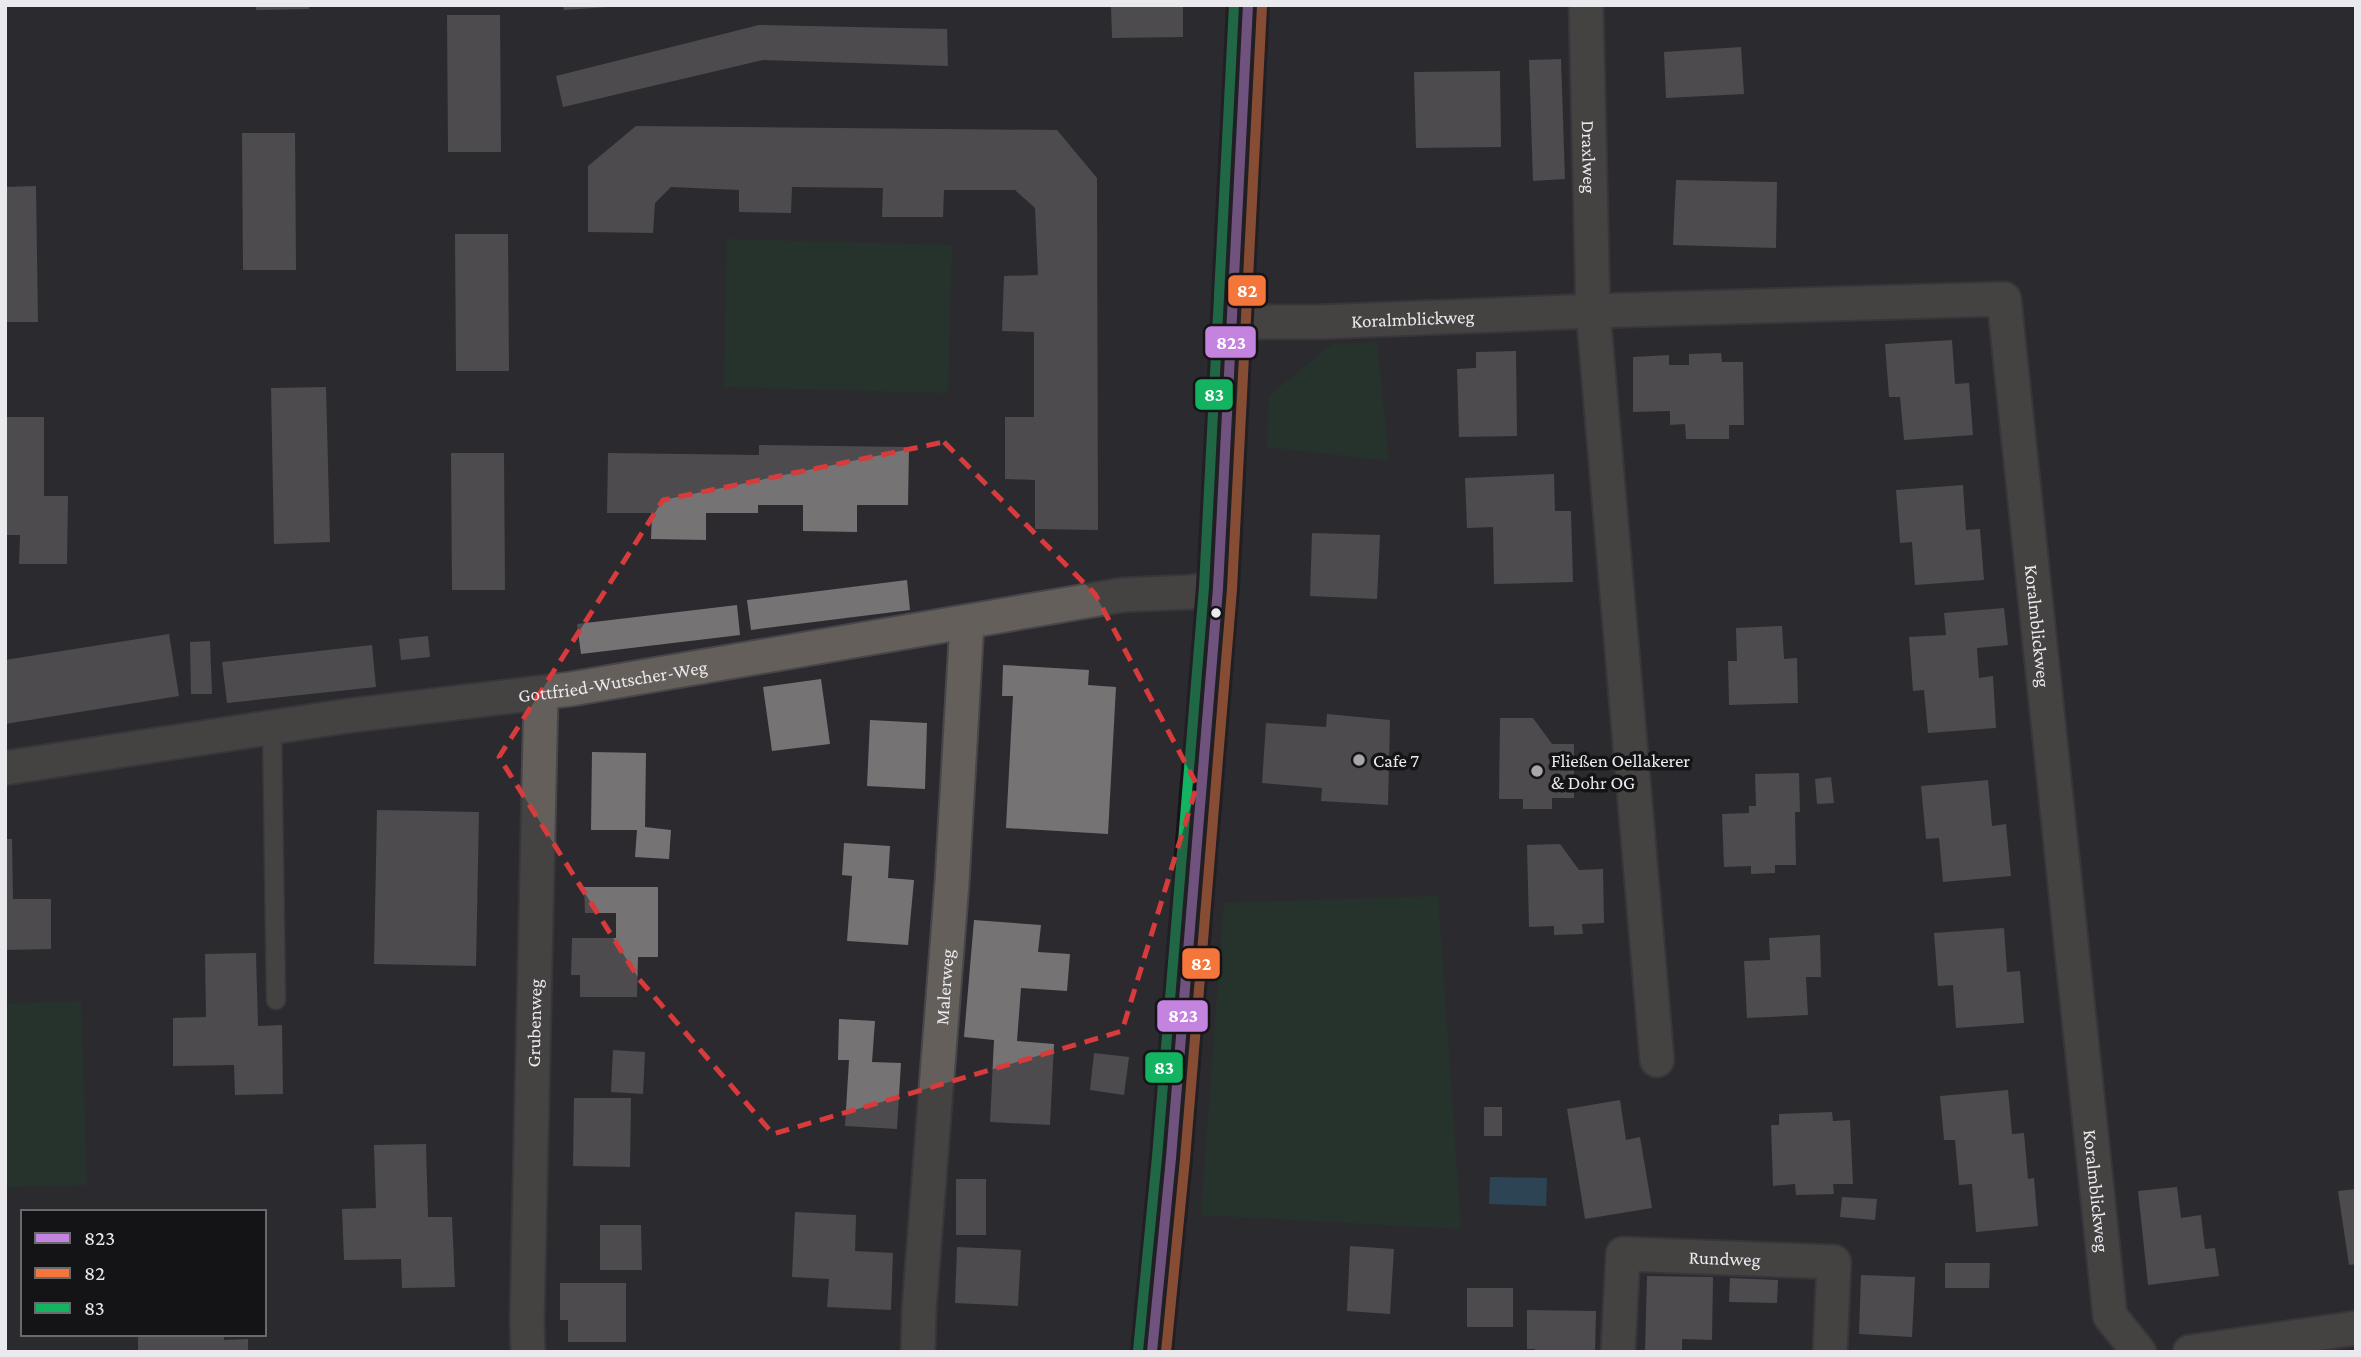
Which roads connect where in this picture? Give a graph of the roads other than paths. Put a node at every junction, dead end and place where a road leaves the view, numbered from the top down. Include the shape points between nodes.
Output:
1 (1248, 5) edge
2 (1586, 5) edge
3 (1593, 311) junction
4 (1231, 322) junction
5 (1218, 588) junction
6 (967, 622) junction
7 (541, 694) junction
8 (272, 727) junction
9 (5, 768) edge
10 (276, 1000) dead end
11 (1657, 1060) dead end
12 (2356, 1328) edge
13 (528, 1352) edge
14 (918, 1352) edge
15 (1152, 1352) edge
16 (1618, 1352) edge
17 (1830, 1352) edge
18 (2139, 1352) edge
19 (2190, 1352) edge

1 - 4 main road
2 - 3 street, Draxlweg
3 - 4 street, Koralmblickweg
3 - 11 street
3 - 18 street, Koralmblickweg via 2004,299 2110,1316
4 - 5 main road
5 - 6 street, Gottfried-Wutscher-Weg via 1122,595
5 - 15 main road
6 - 7 street, Gottfried-Wutscher-Weg
6 - 14 street, Malerweg
7 - 8 street, Gottfried-Wutscher-Weg
7 - 13 street, Grubenweg
8 - 9 street, Gottfried-Wutscher-Weg
8 - 10 lane
12 - 19 street
16 - 17 street, Rundweg via 1623,1254 1834,1262

